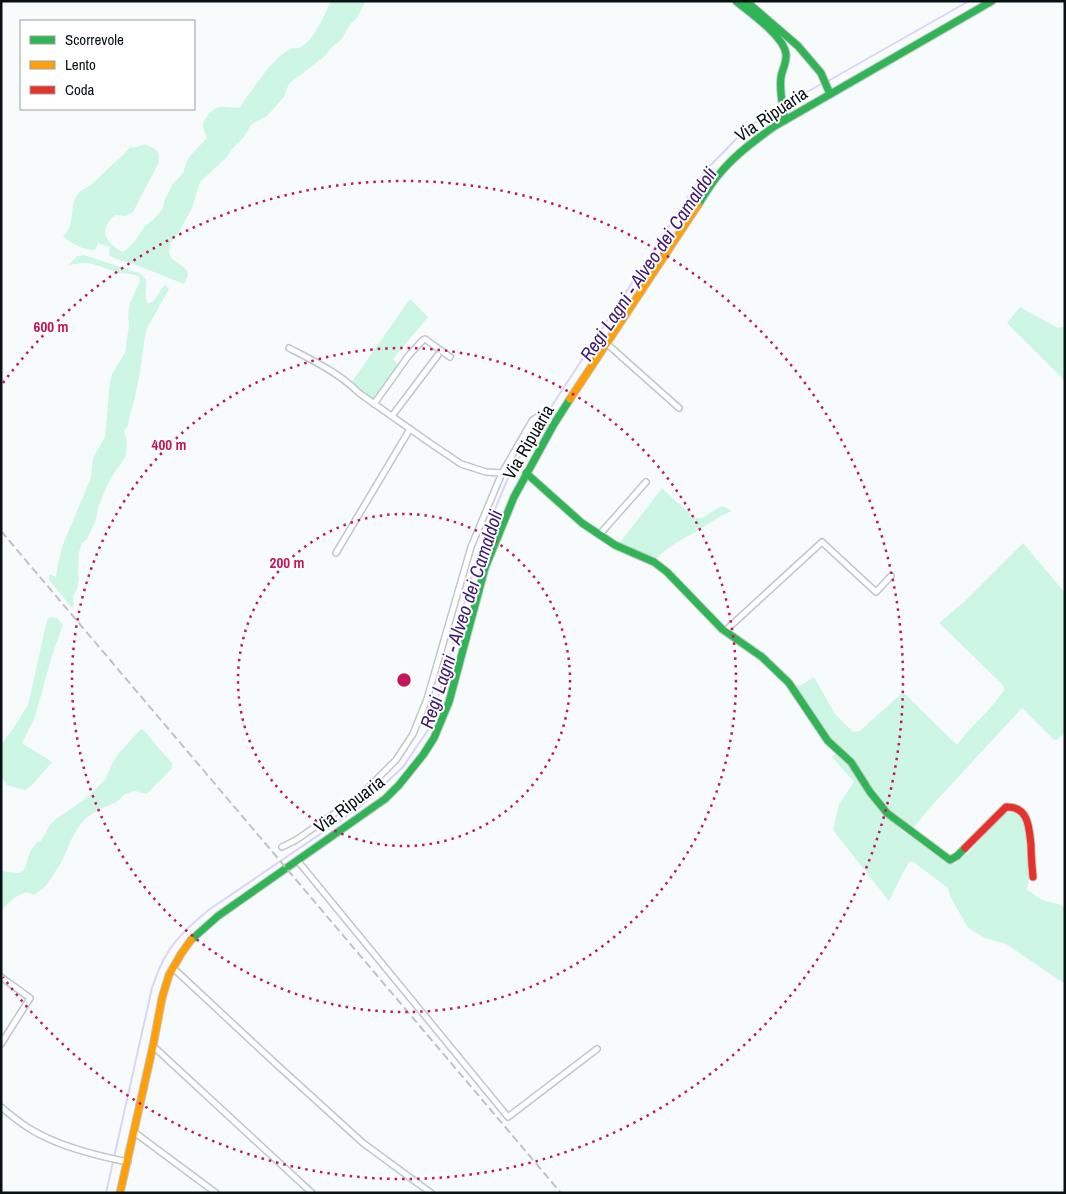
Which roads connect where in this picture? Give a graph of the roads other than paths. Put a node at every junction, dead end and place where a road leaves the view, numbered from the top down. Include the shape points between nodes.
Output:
1 (736, 1) edge
2 (746, 1) edge
3 (992, 1) edge
4 (830, 94) junction
5 (785, 117) junction
6 (606, 343) junction
7 (289, 348) dead end
8 (438, 356) dead end
9 (450, 357) dead end
10 (374, 404) junction
11 (679, 408) dead end
12 (392, 416) junction
13 (551, 422) junction
14 (410, 429) junction
15 (526, 473) junction
16 (502, 474) junction
17 (646, 482) dead end
18 (600, 534) junction
19 (336, 553) dead end
20 (891, 576) dead end
21 (725, 631) junction
22 (282, 847) dead end
23 (297, 860) junction
24 (1033, 877) dead end
25 (173, 968) junction
26 (1, 977) edge
27 (1, 1044) edge
28 (153, 1046) junction
29 (597, 1050) dead end
30 (1, 1107) edge
31 (134, 1132) junction
32 (125, 1161) junction
33 (120, 1193) edge
34 (216, 1193) edge
35 (312, 1193) edge
36 (432, 1193) edge

1 - 5 street via 775,35 785,50 780,88
2 - 4 street via 798,46 823,77
3 - 4 street, Via Ripuaria
4 - 5 street, Via Ripuaria
5 - 6 street, Via Ripuaria via 748,145 719,174
6 - 11 street
6 - 13 street, Via Ripuaria
7 - 10 street via 336,374
8 - 12 street
9 - 10 street via 423,340
10 - 12 street
12 - 14 street
13 - 15 street, Via Ripuaria
13 - 16 street via 538,416 532,421
14 - 16 street via 461,464
14 - 19 street
15 - 18 street via 582,523
15 - 23 street, Via Ripuaria via 485,568 449,702 434,738 411,771 385,799
16 - 22 street via 471,547 413,734 396,760 361,795
17 - 18 street
18 - 21 street via 667,572
20 - 21 street via 876,592 822,542
21 - 24 street via 762,657 789,682 828,741 851,762 887,813 950,860 1006,808 1012,806 1020,810 1029,826
23 - 25 street, Via Ripuaria via 202,929
23 - 29 street via 508,1117
25 - 28 street, Via Ripuaria via 162,998
25 - 36 street via 363,1143
26 - 27 street via 30,998
28 - 31 street, Via Ripuaria
28 - 35 street
30 - 32 street via 33,1131 57,1142
31 - 32 street, Via Ripuaria
31 - 34 street
32 - 33 street, Via Ripuaria

